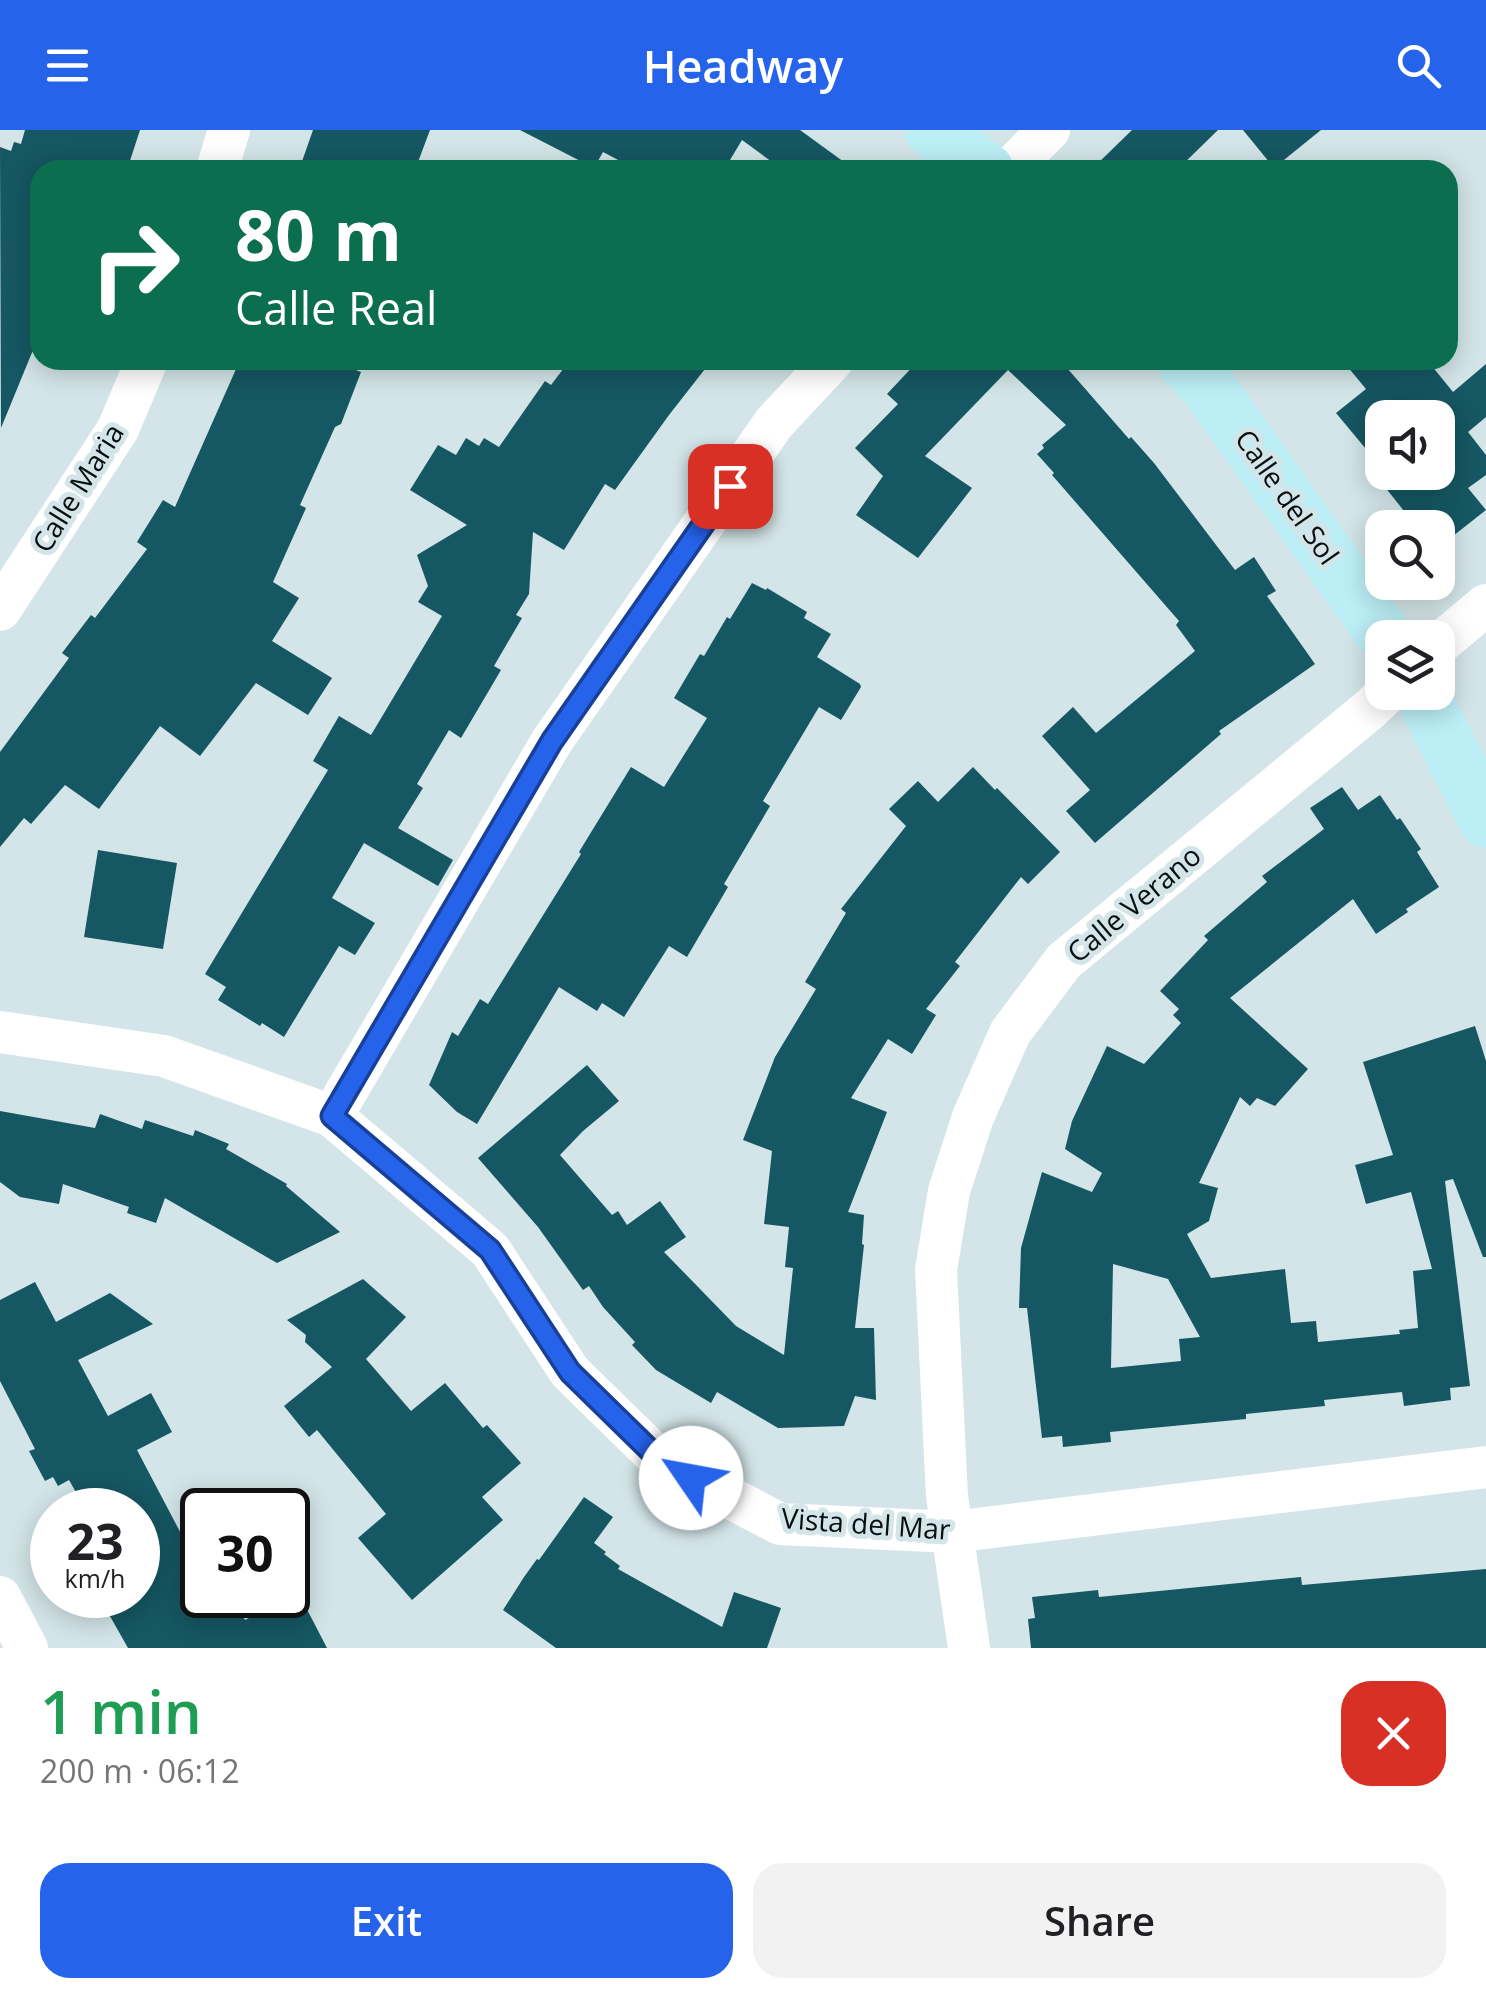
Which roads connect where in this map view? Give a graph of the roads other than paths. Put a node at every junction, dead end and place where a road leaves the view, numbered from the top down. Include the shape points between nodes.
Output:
1 (228, 130) edge
2 (932, 130) edge
3 (1049, 130) edge
4 (220, 160) edge
5 (972, 160) edge
6 (1019, 160) edge
7 (143, 370) edge
8 (823, 370) edge
9 (1192, 370) edge
10 (1486, 605) edge
11 (0, 610) edge
12 (1373, 620) edge
13 (1455, 630) edge
14 (1370, 710) edge
15 (1430, 710) edge
16 (1486, 820) edge
17 (0, 1032) edge
18 (332, 1116) junction
19 (1486, 1467) edge
20 (952, 1532) junction
21 (0, 1597) edge
22 (27, 1648) edge
23 (970, 1648) edge

1 - 4 street
2 - 5 street
3 - 6 street
7 - 11 street, Calle Maria via 118,429
8 - 18 street via 774,423 552,741
9 - 12 street, Calle del Sol
10 - 13 street
14 - 20 street, Calle Verano via 1064,961 1010,1033 972,1117 949,1191 936,1270
15 - 16 street
17 - 18 street, Vista del Mar via 164,1056
18 - 20 street, Vista del Mar via 490,1250 570,1372 662,1462 780,1524
19 - 20 street, Vista del Mar
20 - 23 street, Calle Verano
21 - 22 street

